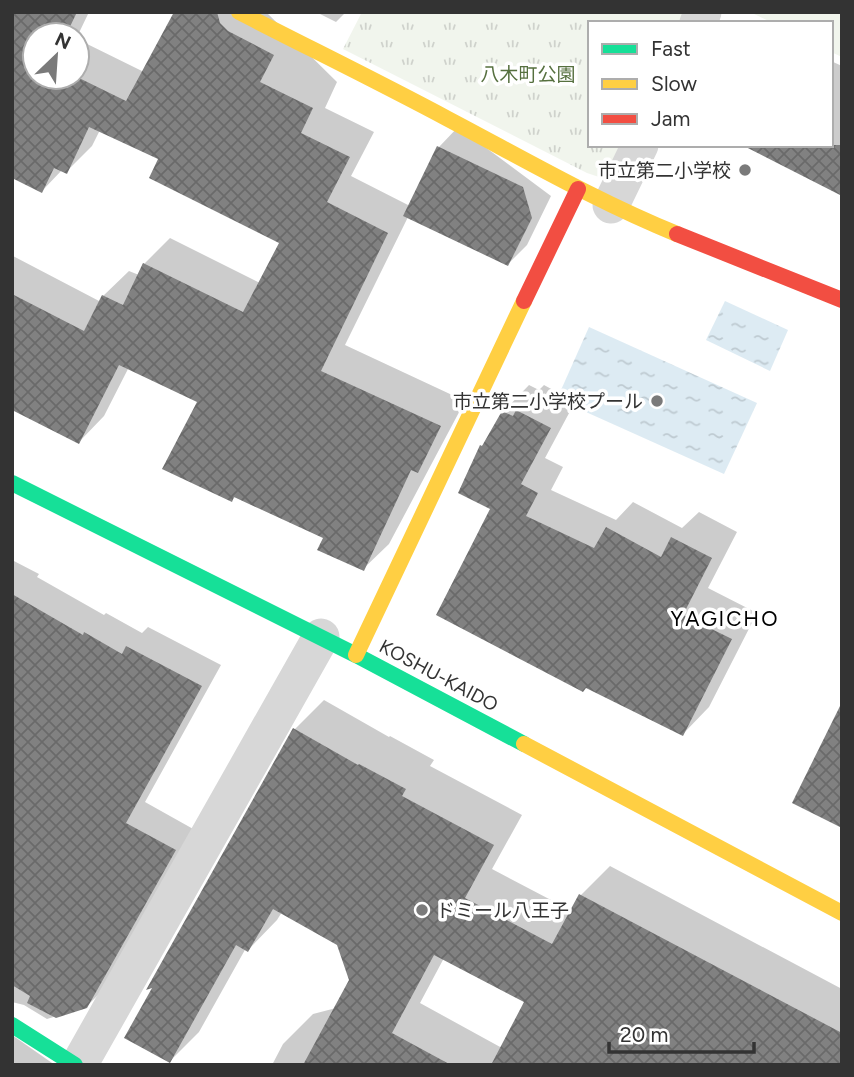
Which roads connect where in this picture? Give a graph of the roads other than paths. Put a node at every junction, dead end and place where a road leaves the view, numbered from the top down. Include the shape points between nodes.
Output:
1 (239, 12) edge
2 (639, 147) edge
3 (578, 189) junction
4 (611, 205) junction
5 (842, 300) edge
6 (12, 483) edge
7 (321, 637) junction
8 (356, 654) junction
9 (842, 913) edge
10 (12, 1025) edge
11 (77, 1065) edge

1 - 3 main road
2 - 4 street
3 - 4 main road
3 - 8 main road
4 - 5 main road
6 - 7 main road, KOSHU-KAIDO
7 - 8 main road, KOSHU-KAIDO
7 - 11 street
8 - 9 main road, KOSHU-KAIDO
10 - 11 main road

